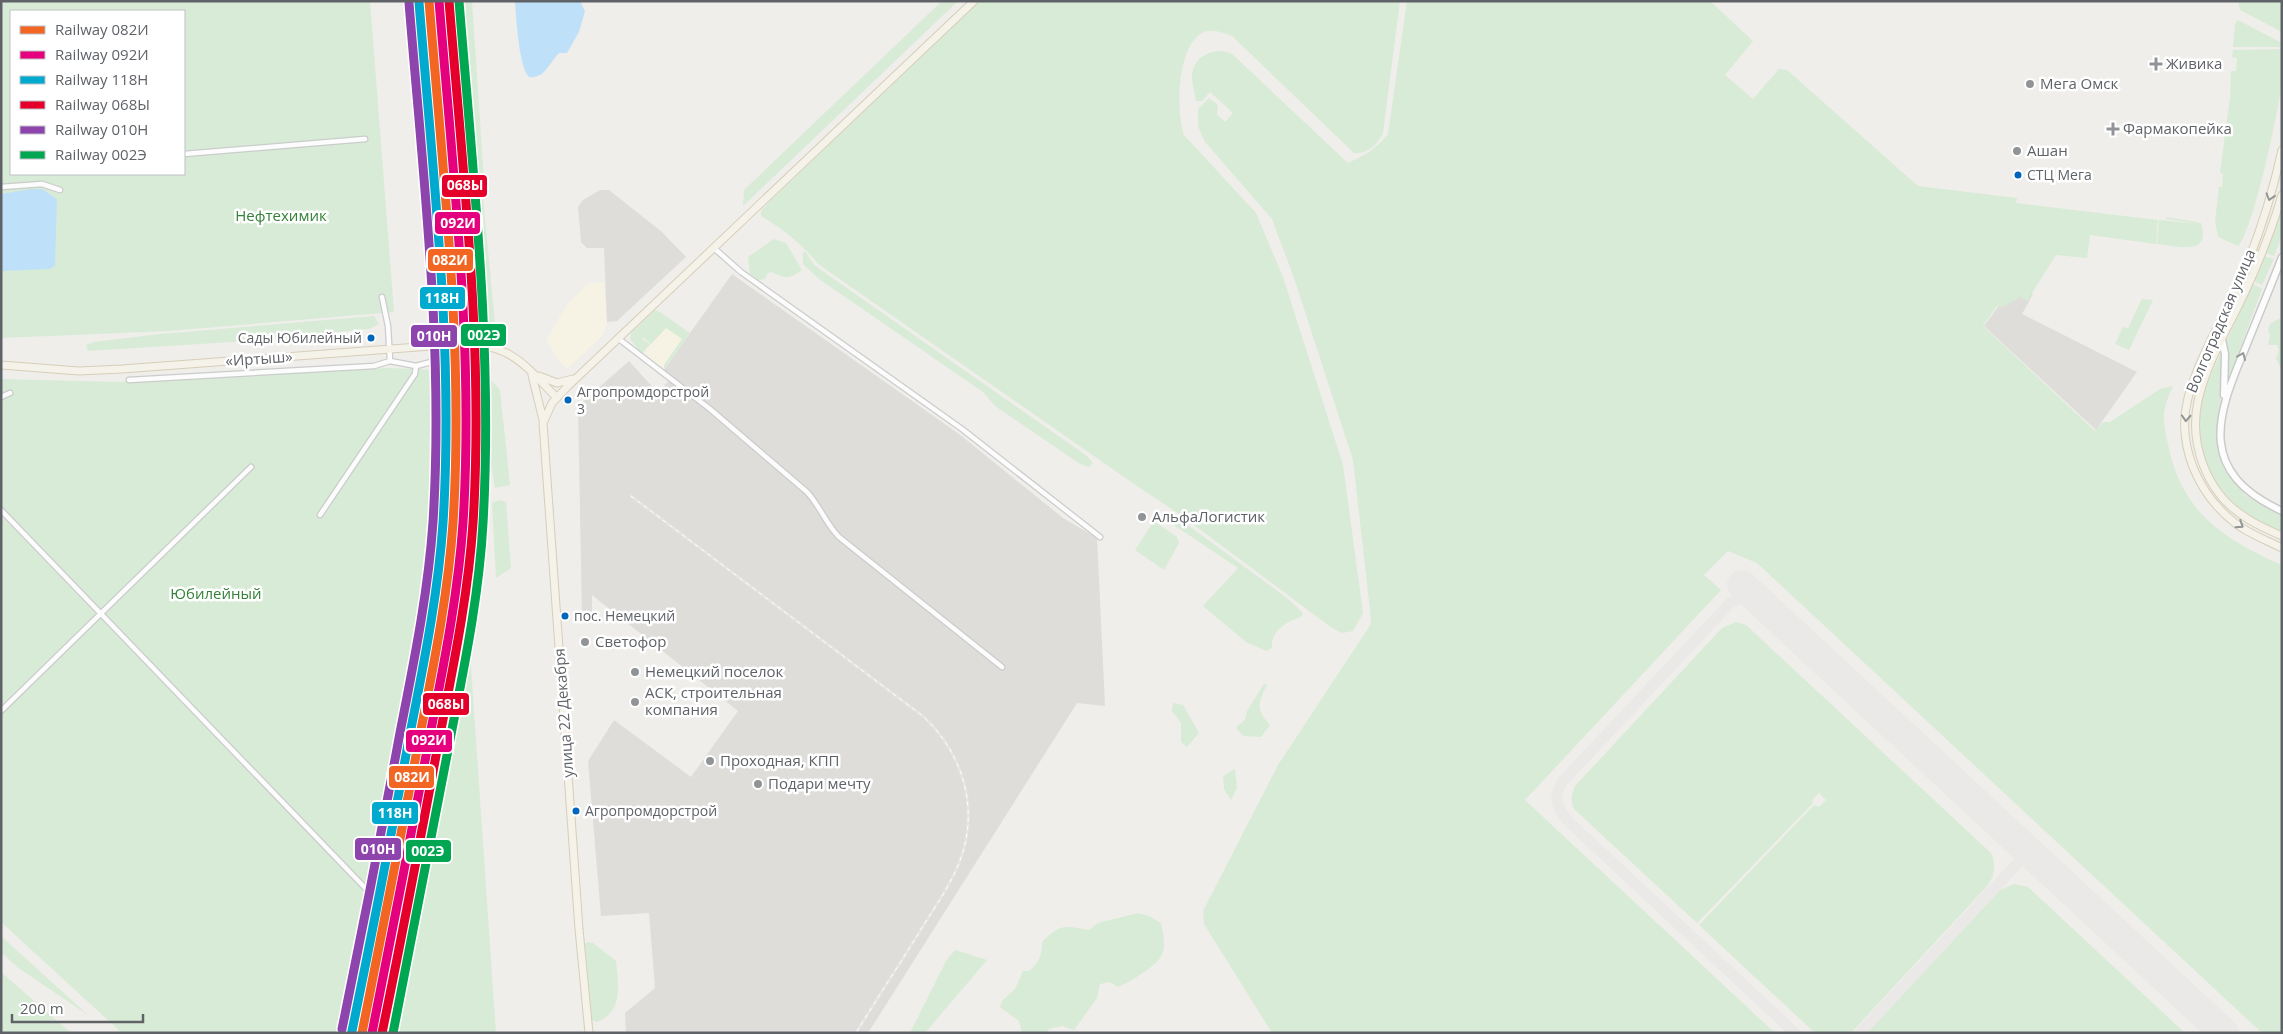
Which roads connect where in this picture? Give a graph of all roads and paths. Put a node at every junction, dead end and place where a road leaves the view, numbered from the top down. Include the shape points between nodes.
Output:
1 (974, 1) edge
2 (365, 139) dead end
3 (2282, 150) edge
4 (185, 154) edge
5 (1, 187) edge
6 (60, 190) dead end
7 (2282, 195) edge
8 (2282, 204) edge
9 (2276, 215) junction
10 (715, 248) junction
11 (2282, 257) edge
12 (2248, 260) junction
13 (2257, 263) junction
14 (382, 297) dead end
15 (619, 339) junction
16 (2222, 340) junction
17 (390, 349) junction
18 (390, 362) junction
19 (1, 366) edge
20 (416, 366) junction
21 (529, 369) junction
22 (578, 376) junction
23 (129, 380) dead end
24 (10, 393) dead end
25 (1, 396) edge
26 (557, 398) junction
27 (2224, 401) junction
28 (543, 423) junction
29 (251, 467) dead end
30 (1, 510) edge
31 (2282, 511) edge
32 (320, 515) dead end
33 (1100, 536) dead end
34 (2282, 536) edge
35 (2282, 548) edge
36 (102, 613) junction
37 (439, 658) dead end
38 (1002, 667) dead end
39 (1, 710) edge
40 (380, 897) junction
41 (403, 900) dead end
42 (380, 995) junction
43 (376, 1024) junction
44 (351, 1033) edge
45 (372, 1033) edge
46 (393, 1033) edge
47 (589, 1033) edge

1 - 10 main road
2 - 4 street
3 -> 12 main road, Волгоградская улица via 2273,188
5 - 6 street via 42,184
7 - 9 main road, Волгоградская улица
8 - 9 main road
9 - 13 main road, Волгоградская улица
10 - 15 main road
10 - 33 street via 748,277 962,429
27 -> 11 main road, Волгоградская улица
12 - 13 street
12 -> 35 main road, Волгоградская улица via 2193,381 2185,437 2190,459 2206,492 2224,514 2236,524
13 - 16 main road, Волгоградская улица
14 - 17 street
15 - 22 main road
15 - 38 street via 710,408 807,492 839,537
16 - 27 main road via 2225,354
16 - 34 main road, Волгоградская улица via 2202,385 2196,416 2204,469 2215,488 2240,514
17 - 18 street
17 - 19 main road, «Иртыш» via 114,370 42,370
17 - 21 main road, «Иртыш» via 481,344 509,353
18 - 20 street
18 - 23 street via 374,366
20 - 32 street via 415,374
20 - 40 street via 435,361 445,368 450,401 449,496 433,629
21 - 22 main road via 541,378 557,383
21 - 26 main road, «Иртыш»
21 - 28 main road, улица 22 Декабря via 537,388
22 - 26 main road
24 - 25 street
26 - 28 main road
27 - 31 main road, Волгоградская улица via 2219,434 2228,467 2248,492
28 - 47 main road, улица 22 Декабря
29 - 36 street
30 - 36 street
36 - 39 street
36 - 40 street via 370,892
37 - 42 street
40 - 44 street
41 - 42 street via 394,989
42 - 43 street
43 - 45 street
43 - 46 street via 392,1024

